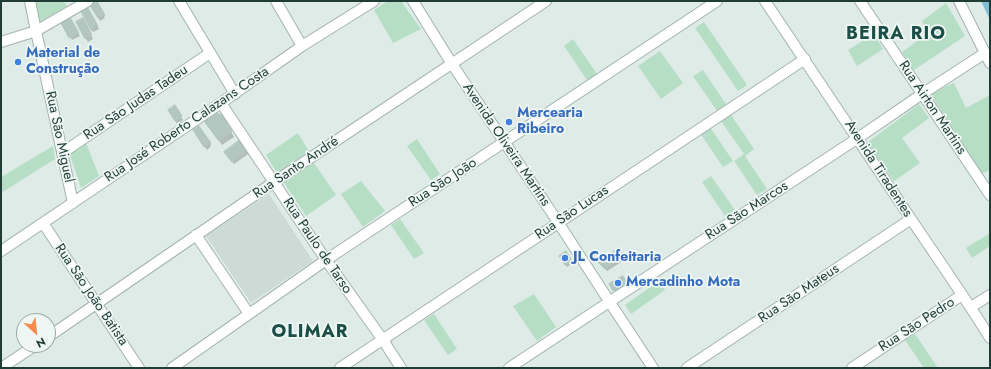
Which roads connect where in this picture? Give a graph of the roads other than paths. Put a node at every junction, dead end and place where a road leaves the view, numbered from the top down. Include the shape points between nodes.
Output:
1 (30, 1) edge
2 (88, 1) edge
3 (179, 1) edge
4 (276, 1) edge
5 (374, 1) edge
6 (413, 1) edge
7 (546, 1) edge
8 (717, 1) edge
9 (765, 1) edge
10 (860, 1) edge
11 (959, 1) edge
12 (74, 4) edge
13 (36, 31) junction
14 (1, 42) edge
15 (302, 46) junction
16 (210, 53) junction
17 (985, 53) junction
18 (805, 59) junction
19 (990, 63) edge
20 (452, 64) junction
21 (234, 94) junction
22 (922, 94) junction
23 (221, 103) junction
24 (858, 138) junction
25 (505, 142) junction
26 (62, 153) junction
27 (274, 182) junction
28 (990, 195) edge
29 (73, 203) junction
30 (911, 219) junction
31 (42, 222) junction
32 (558, 222) junction
33 (196, 235) junction
34 (1, 251) edge
35 (326, 260) junction
36 (962, 295) junction
37 (990, 295) edge
38 (609, 301) junction
39 (96, 304) junction
40 (971, 307) junction
41 (249, 314) junction
42 (56, 332) edge
43 (990, 338) edge
44 (383, 340) junction
45 (24, 353) edge
46 (1, 368) edge
47 (139, 368) edge
48 (172, 368) edge
49 (340, 368) edge
50 (401, 368) edge
51 (509, 368) edge
52 (653, 368) edge
53 (687, 368) edge
54 (852, 368) edge

1 - 13 street, Rua São Miguel
2 - 12 street
3 - 16 street
4 - 15 street
5 - 15 street, Rua José Roberto Calazans Costa
6 - 20 street, Avenida Oliveira Martins
7 - 20 street, Rua Santo André
8 - 25 street, Rua São João
9 - 18 street, Avenida Tiradentes
10 - 22 street, Rua Airton Martins
11 - 17 street
12 - 13 street
13 - 14 street
13 - 26 street, Rua São Miguel
15 - 21 street, Rua José Roberto Calazans Costa
16 - 21 street
16 - 26 street, Rua São Judas Tadeu
17 - 19 street
17 - 22 street, Rua São Marcos
18 - 24 street, Avenida Tiradentes
18 - 32 street, Rua São Lucas
20 - 25 street, Avenida Oliveira Martins
20 - 27 street, Rua Santo André
21 - 23 street, Rua José Roberto Calazans Costa
22 - 24 street, Rua São Marcos
22 - 28 street, Rua Airton Martins
23 - 27 street, Rua Paulo de Tarso
23 - 29 street, Rua José Roberto Calazans Costa
24 - 30 street, Avenida Tiradentes
24 - 38 street, Rua São Marcos
25 - 32 street, Avenida Oliveira Martins
25 - 35 street, Rua São João
26 - 29 street, Rua São Miguel
27 - 33 street, Rua Santo André
27 - 35 street, Rua Paulo de Tarso
29 - 31 street, Rua José Roberto Calazans Costa
30 - 36 street, Avenida Tiradentes
30 - 53 street, Rua São Mateus
31 - 34 street, Rua José Roberto Calazans Costa
31 - 39 street, Rua São João Batista
32 - 38 street, Avenida Oliveira Martins
32 - 44 street, Rua São Lucas
33 - 39 street, Rua Santo André
33 - 41 street
35 - 41 street, Rua São João
35 - 44 street, Rua Paulo de Tarso
36 - 40 street, Avenida Tiradentes
36 - 54 street, Rua São Pedro
37 - 40 street
38 - 51 street, Rua São Marcos
38 - 52 street, Avenida Oliveira Martins
39 - 42 street, Rua Santo André
39 - 47 street, Rua São João Batista
40 - 43 street, Avenida Tiradentes
41 - 48 street, Rua São João
44 - 49 street, Rua São Lucas
44 - 50 street, Rua Paulo de Tarso
45 - 46 street

